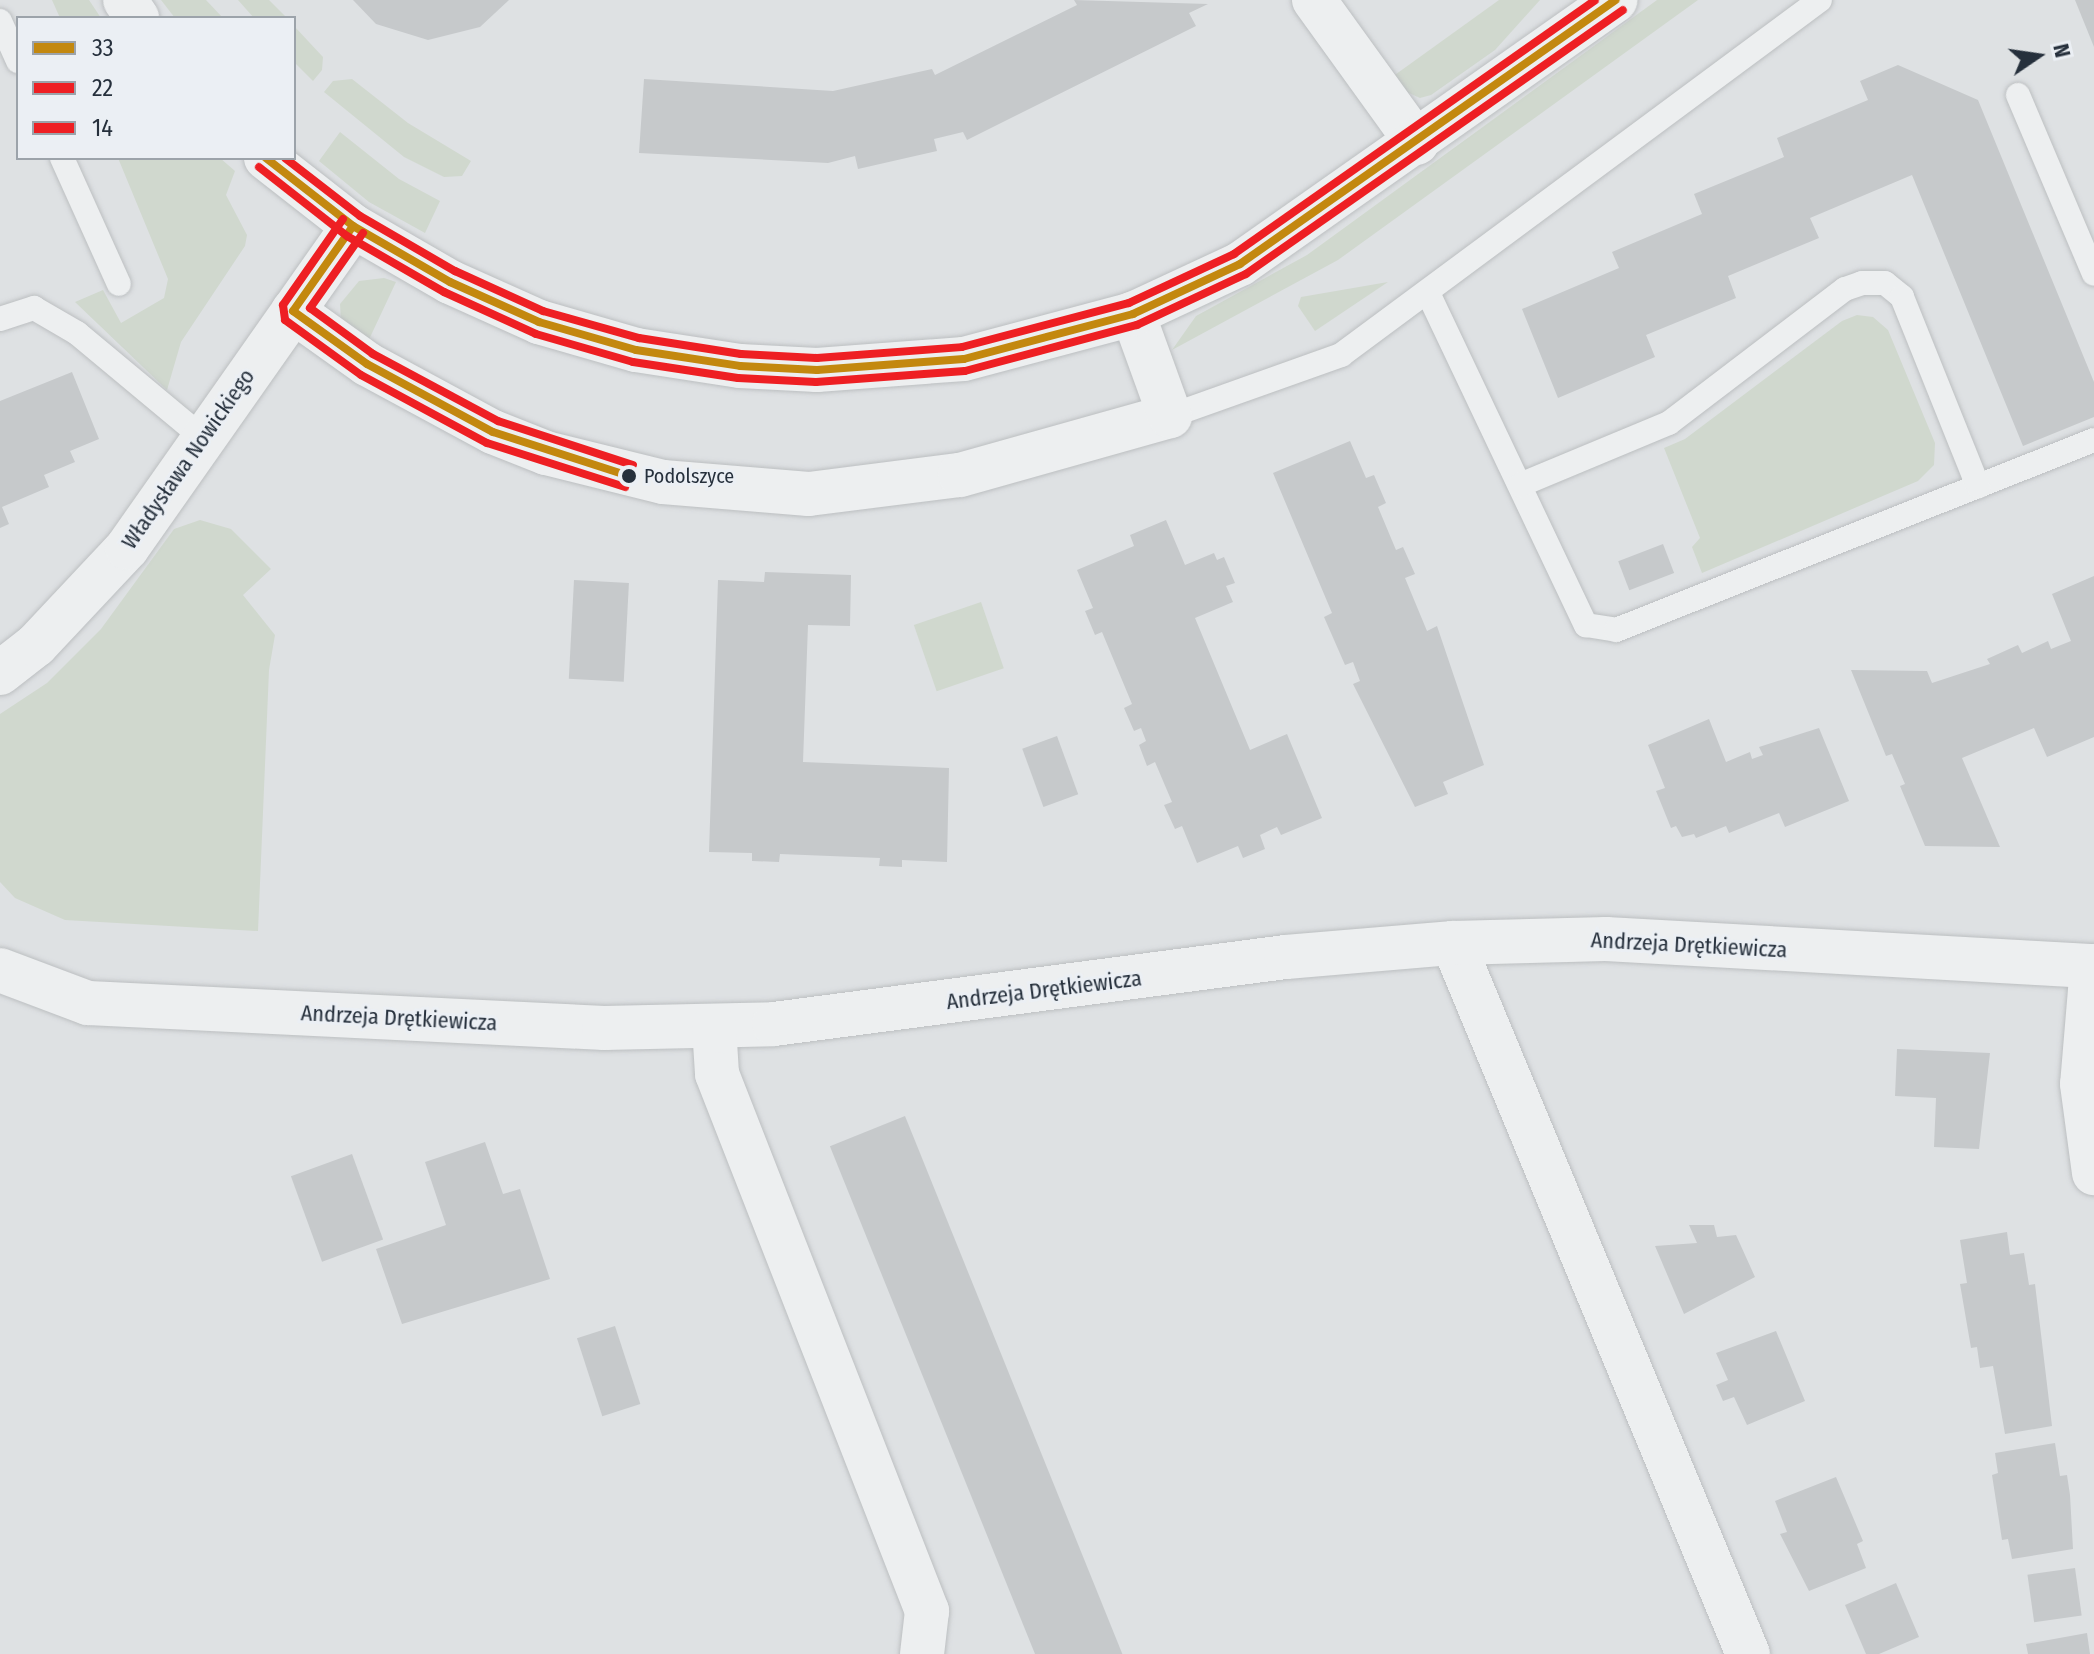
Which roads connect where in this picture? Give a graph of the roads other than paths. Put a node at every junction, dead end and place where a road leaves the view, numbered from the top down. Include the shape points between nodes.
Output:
1 (1314, 0) edge
2 (1616, 0) edge
3 (1820, 0) edge
4 (0, 21) edge
5 (16, 57) edge
6 (2018, 95) dead end
7 (1417, 143) junction
8 (63, 160) edge
9 (269, 160) edge
10 (353, 226) junction
11 (2094, 274) edge
12 (119, 284) dead end
13 (1428, 293) junction
14 (293, 311) junction
15 (1133, 314) junction
16 (0, 319) edge
17 (1170, 416) junction
18 (202, 437) junction
19 (2094, 440) edge
20 (1520, 485) junction
21 (1978, 486) junction
22 (0, 673) edge
23 (1453, 943) junction
24 (2093, 966) edge
25 (0, 970) edge
26 (714, 1026) junction
27 (2094, 1173) edge
28 (922, 1654) edge
29 (1748, 1654) edge

1 - 7 street
2 - 7 street
3 - 13 lane
4 - 5 lane
6 - 11 lane
7 - 15 street via 1240,264
8 - 12 lane
9 - 10 street
10 - 14 street, Władysława Nowickiego
10 - 15 street via 450,282 539,322 636,350 740,366 857,369 964,359
13 - 17 lane via 1341,355
13 - 20 lane
14 - 17 street via 367,364 493,432 629,476 736,491 809,494 887,488 1031,458
14 - 18 street, Władysława Nowickiego
15 - 17 street
16 - 18 lane via 34,308 77,333
18 - 22 street, Władysława Nowickiego via 127,548 36,645
19 - 21 lane
20 - 21 lane via 1586,625 1616,630
20 - 21 lane via 1669,423 1845,289 1885,283 1902,297
23 - 24 street, Andrzeja Drętkiewicza via 1606,939
23 - 26 street, Andrzeja Drętkiewicza via 1286,957 774,1024
23 - 29 street
24 - 27 street via 2082,1084
25 - 26 street, Andrzeja Drętkiewicza via 88,1003 604,1028
26 - 28 street via 717,1074 927,1611

